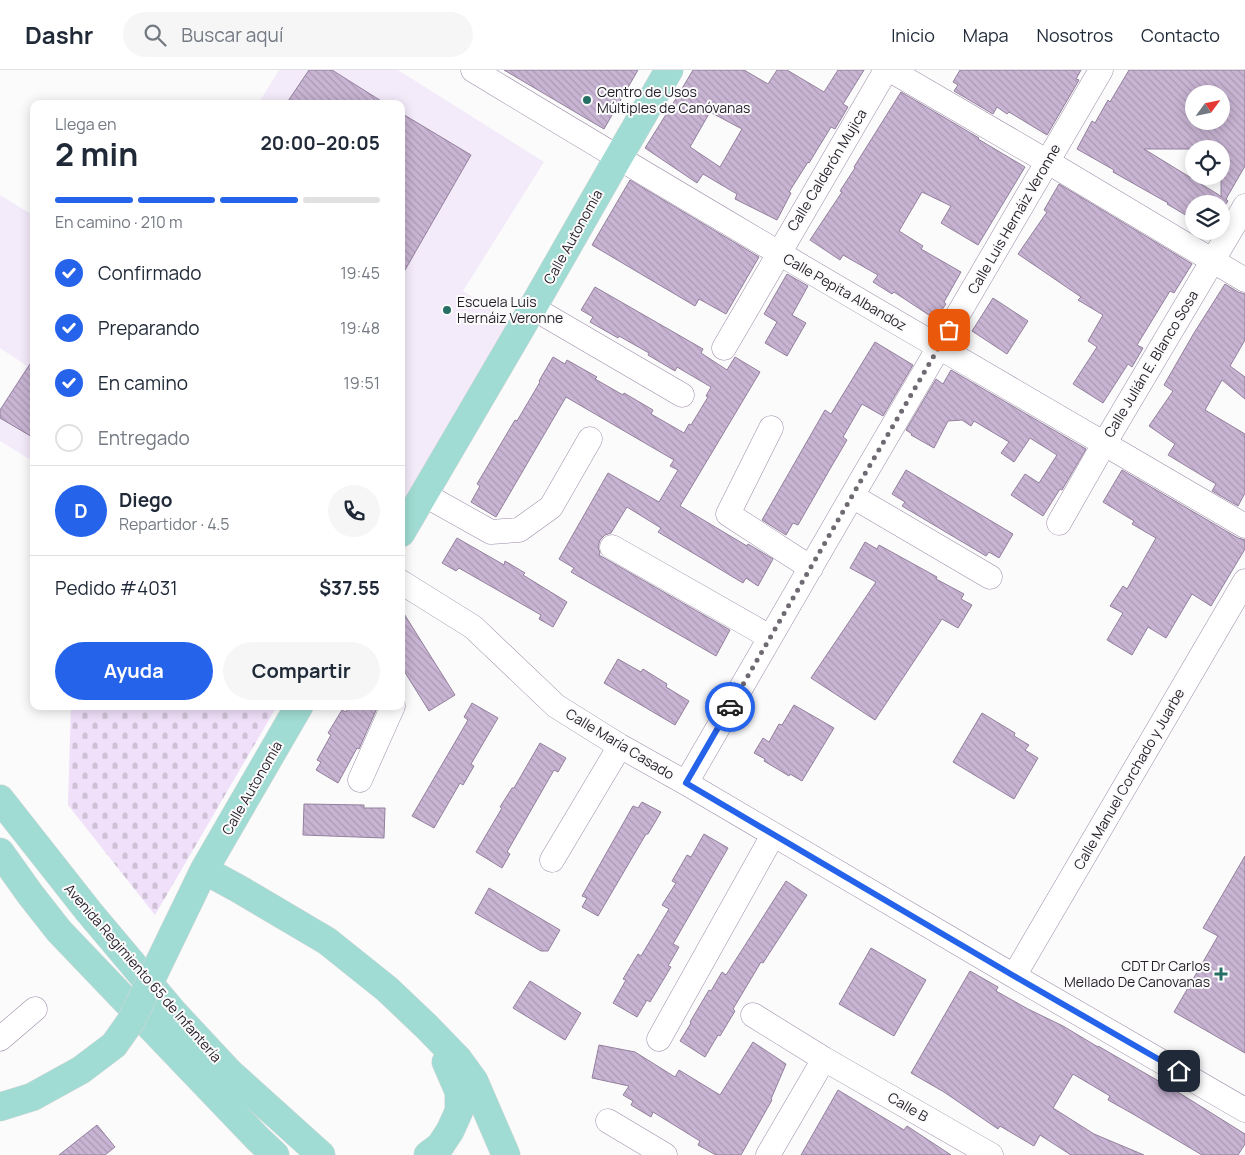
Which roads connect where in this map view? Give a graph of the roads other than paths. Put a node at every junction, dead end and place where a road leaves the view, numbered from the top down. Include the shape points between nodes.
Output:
1 (473, 70) edge
2 (669, 70) edge
3 (886, 70) edge
4 (890, 70) edge
5 (1101, 70) edge
6 (618, 158) junction
7 (1048, 162) junction
8 (1245, 206) edge
9 (778, 253) junction
10 (1213, 261) junction
11 (1245, 280) edge
12 (533, 308) junction
13 (940, 347) junction
14 (724, 348) dead end
15 (682, 396) dead end
16 (772, 428) dead end
17 (590, 439) dead end
18 (1104, 444) junction
19 (423, 494) junction
20 (852, 496) junction
21 (1059, 523) dead end
22 (405, 525) edge
23 (1245, 526) edge
24 (612, 547) dead end
25 (811, 568) junction
26 (990, 577) dead end
27 (1245, 581) edge
28 (405, 584) edge
29 (770, 637) junction
30 (297, 710) edge
31 (391, 710) edge
32 (620, 746) junction
33 (360, 780) dead end
34 (686, 783) junction
35 (0, 799) edge
36 (773, 835) junction
37 (0, 852) edge
38 (552, 860) dead end
39 (204, 870) junction
40 (0, 875) edge
41 (30, 894) junction
42 (1014, 976) junction
43 (35, 1009) dead end
44 (753, 1015) dead end
45 (427, 1027) junction
46 (0, 1039) edge
47 (659, 1040) dead end
48 (824, 1059) junction
49 (0, 1107) edge
50 (1245, 1110) edge
51 (608, 1121) dead end
52 (324, 1153) edge
53 (276, 1155) edge
54 (428, 1155) edge
55 (506, 1155) edge
56 (665, 1155) edge
57 (768, 1155) edge
58 (991, 1155) edge

1 - 6 street, Calle Pepita Albandoz
2 - 6 main road, Calle Autonomía
3 - 9 street, Calle Calderón Mujica
4 - 7 street
5 - 7 street, Calle Luis Hernáiz Veronne
6 - 9 street, Calle Pepita Albandoz
6 - 12 main road, Calle Autonomía
7 - 10 street
7 - 13 street, Calle Luis Hernáiz Veronne
8 - 10 street, Calle Julián E. Blanco Sosa
9 - 13 street, Calle Pepita Albandoz
9 - 14 street, Calle Calderón Mujica
10 - 11 street
10 - 18 street, Calle Julián E. Blanco Sosa
12 - 15 street
12 - 19 main road, Calle Autonomía
13 - 18 street, Calle Pepita Albandoz
13 - 20 street, Calle Luis Hernáiz Veronne
16 - 25 street via 728,514
17 - 19 street via 551,507 519,530 491,532
18 - 21 street, Calle Julián E. Blanco Sosa
18 - 23 street, Calle Pepita Albandoz
19 - 22 main road, Calle Autonomía
20 - 25 street, Calle Luis Hernáiz Veronne
20 - 26 street
24 - 29 street
25 - 29 street, Calle Luis Hernáiz Veronne
27 - 42 street, Calle Manuel Corchado y Juarbe
28 - 32 street, Calle María Casado via 473,627 556,706
29 - 34 street, Calle Luis Hernáiz Veronne
30 - 39 main road, Calle Autonomía
31 - 33 street
32 - 34 street, Calle María Casado
32 - 38 street
34 - 36 street, Calle María Casado
35 - 52 main road, Avenida Regimiento 65 de Infantería via 174,1013 229,1072
36 - 42 street, Calle María Casado
36 - 47 street
37 - 41 main road, Avenida Regimiento 65 de Infantería
39 - 45 main road via 327,941 387,989
39 - 49 main road, Calle Autonomía, bridge via 131,1021 114,1044 81,1070 32,1097
40 - 41 main road
41 - 53 main road, Avenida Regimiento 65 de Infantería via 60,931 258,1140
42 - 50 street, Calle María Casado
43 - 46 street
44 - 48 street, Calle B
45 - 54 main road via 459,1092 459,1112 450,1131 440,1146
45 - 55 main road via 474,1081
48 - 57 street
48 - 58 street, Calle B
51 - 56 street

